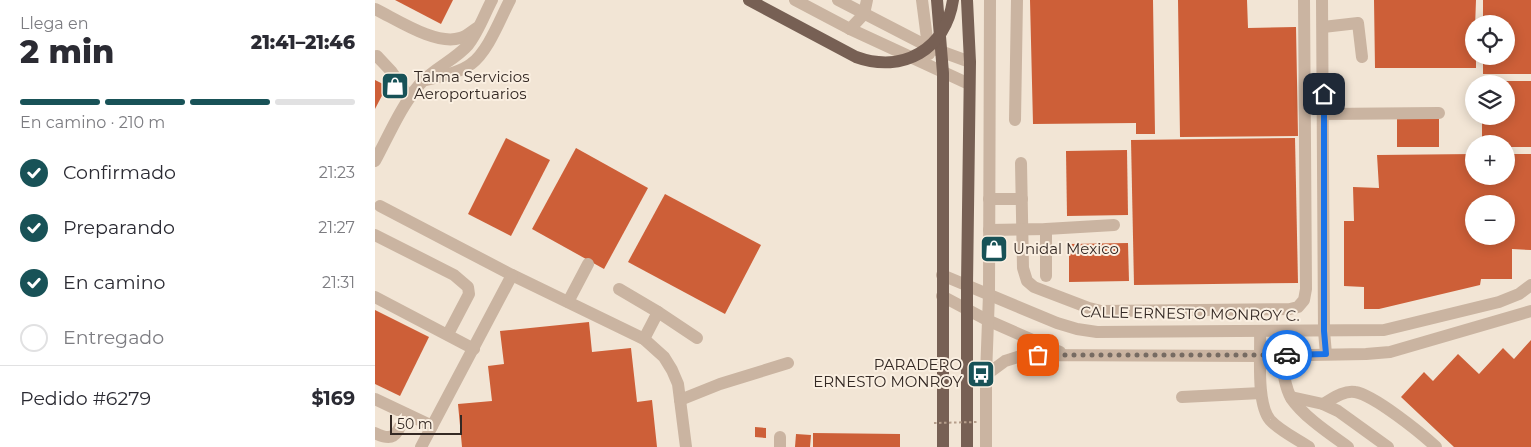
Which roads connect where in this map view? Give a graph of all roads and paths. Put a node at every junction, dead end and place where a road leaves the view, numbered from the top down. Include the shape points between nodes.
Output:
1 (492, 0) edge
2 (510, 0) edge
3 (749, 0) edge
4 (795, 0) edge
5 (838, 0) edge
6 (867, 0) edge
7 (922, 0) edge
8 (937, 0) edge
9 (953, 0) edge
10 (967, 0) edge
11 (990, 0) edge
12 (1017, 0) edge
13 (1304, 0) edge
14 (1323, 0) edge
15 (375, 9) edge
16 (864, 14) junction
17 (1323, 27) junction
18 (477, 28) junction
19 (850, 29) junction
20 (929, 47) junction
21 (942, 53) junction
22 (377, 56) dead end
23 (1362, 57) dead end
24 (970, 62) junction
25 (930, 66) junction
26 (943, 73) junction
27 (421, 82) junction
28 (969, 84) junction
29 (409, 97) junction
30 (1439, 113) dead end
31 (1324, 114) junction
32 (1015, 120) dead end
33 (375, 160) edge
34 (1021, 163) dead end
35 (989, 199) junction
36 (1021, 200) junction
37 (381, 206) dead end
38 (1115, 225) dead end
39 (1022, 229) junction
40 (1046, 229) junction
41 (989, 230) junction
42 (376, 236) edge
43 (589, 264) dead end
44 (511, 275) junction
45 (942, 275) junction
46 (1046, 276) dead end
47 (967, 284) junction
48 (1531, 285) edge
49 (619, 289) dead end
50 (989, 294) junction
51 (942, 296) junction
52 (375, 297) edge
53 (568, 302) junction
54 (967, 309) junction
55 (1531, 311) edge
56 (658, 312) junction
57 (987, 320) junction
58 (1324, 331) junction
59 (1260, 332) junction
60 (448, 334) junction
61 (697, 338) dead end
62 (644, 339) junction
63 (474, 349) junction
64 (1065, 354) junction
65 (1326, 354) junction
66 (1281, 355) junction
67 (1261, 356) junction
68 (788, 363) dead end
69 (986, 375) junction
70 (1261, 393) junction
71 (1182, 397) dead end
72 (375, 398) edge
73 (1291, 398) junction
74 (681, 400) junction
75 (1323, 404) junction
76 (406, 414) junction
77 (977, 422) dead end
78 (934, 423) dead end
79 (432, 426) junction
80 (375, 433) edge
81 (421, 447) edge
82 (686, 447) edge
83 (943, 447) edge
84 (967, 447) edge
85 (986, 447) edge
86 (1309, 447) edge
87 (1349, 447) edge
88 (1388, 447) edge
89 (1436, 447) edge

1 - 18 street
2 - 27 street via 480,57 461,70
3 - 9 main road, bridge via 865,61 885,64 929,48 948,21
4 - 19 street
5 - 16 street
6 - 16 street
7 - 20 street
8 - 21 main road
10 - 24 main road
11 - 35 street
12 - 32 street
13 - 39 street via 1306,289 1298,306 1236,310 1089,308 1034,287 1027,281 1023,268
14 - 17 street
15 - 18 street via 444,40 460,38
16 - 19 street
16 - 20 street
17 - 23 street via 1358,24
17 - 31 street
18 - 27 street via 467,46
19 - 25 street
20 - 21 street
20 - 25 street
21 - 24 street
21 - 26 main road
22 - 29 street
24 - 28 main road
25 - 26 street
26 - 28 street
26 - 45 main road
27 - 29 street
28 - 47 main road
29 - 33 street
30 - 31 street
31 - 58 street
34 - 36 street
35 - 36 street
35 - 41 street
36 - 39 street
37 - 44 street
38 - 40 street
39 - 40 street
39 - 41 street
40 - 46 street
41 - 50 street
42 - 60 street via 454,275 468,287 469,294
43 - 53 street
44 - 53 street
44 - 63 street
45 - 47 street, CALLE ERNESTO MONROY C.
45 - 51 main road
47 - 50 street, CALLE ERNESTO MONROY C.
47 - 54 main road
48 - 58 street, CALLE ERNESTO MONROY C. via 1499,302 1402,326 1384,330
49 - 56 street
50 - 57 street
50 - 59 street, CALLE ERNESTO MONROY C. via 1057,324 1097,332
51 - 54 street
51 - 83 main road
52 - 60 street
53 - 62 street
54 - 57 street
54 - 84 main road
55 - 65 street via 1390,352
56 - 61 street
56 - 62 street
57 - 64 street
57 - 69 street
58 - 59 street, CALLE ERNESTO MONROY C.
58 - 65 street
59 - 67 street
60 - 63 street
62 - 74 street via 673,370
63 - 79 street
64 - 67 street
64 - 69 street via 1024,355 1005,361
65 - 66 street
66 - 67 street
66 - 73 street
67 - 70 street
68 - 74 street via 728,381
69 - 85 street
70 - 71 street
70 - 86 street via 1270,419
72 - 76 street
73 - 75 street
73 - 87 street via 1325,430
74 - 82 street
75 - 88 street
75 - 89 street via 1349,392 1367,396
76 - 79 street
76 - 80 street via 395,436 385,438
77 - 78 path, bridge
79 - 81 street

